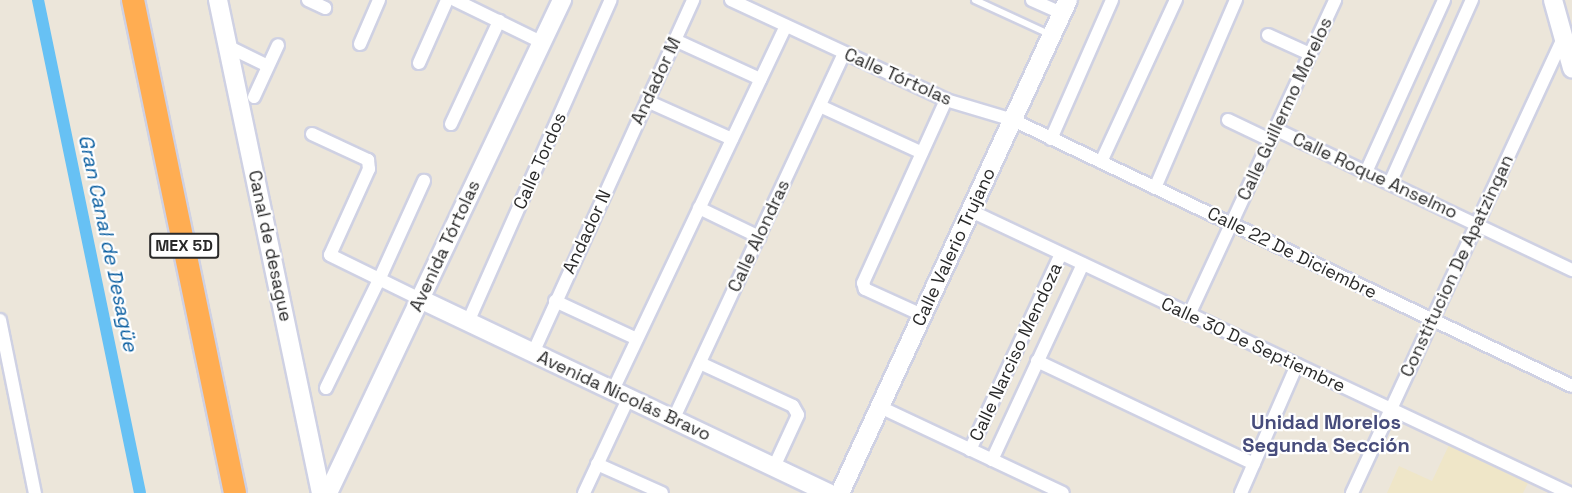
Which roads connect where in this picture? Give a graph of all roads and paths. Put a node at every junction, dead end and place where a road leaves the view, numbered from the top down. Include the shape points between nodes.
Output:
1 (118, 0) edge
2 (133, 0) edge
3 (218, 0) edge
4 (308, 0) edge
5 (380, 0) edge
6 (447, 0) edge
7 (455, 0) edge
8 (562, 0) edge
9 (611, 0) edge
10 (693, 0) edge
11 (731, 0) edge
12 (975, 0) edge
13 (1032, 0) edge
14 (1112, 0) edge
15 (1176, 0) edge
16 (1237, 0) edge
17 (1335, 0) edge
18 (1444, 0) edge
19 (1473, 0) edge
20 (1553, 0) edge
21 (1065, 7) edge
22 (324, 8) dead end
23 (499, 21) junction
24 (786, 26) junction
25 (1052, 35) junction
26 (1268, 35) dead end
27 (675, 40) junction
28 (1562, 40) junction
29 (541, 42) junction
30 (360, 44) dead end
31 (278, 45) dead end
32 (229, 47) junction
33 (844, 53) junction
34 (1310, 54) junction
35 (418, 63) dead end
36 (268, 66) junction
37 (1572, 68) edge
38 (760, 79) junction
39 (254, 97) dead end
40 (946, 100) junction
41 (646, 101) junction
42 (820, 106) junction
43 (1013, 120) junction
44 (1228, 120) dead end
45 (451, 124) dead end
46 (312, 134) dead end
47 (1273, 135) junction
48 (732, 139) junction
49 (1051, 139) junction
50 (922, 153) junction
51 (619, 162) joint
52 (1101, 162) junction
53 (1366, 172) junction
54 (424, 181) dead end
55 (1390, 183) junction
56 (1155, 188) junction
57 (699, 208) junction
58 (971, 211) junction
59 (1231, 224) junction
60 (1476, 224) junction
61 (759, 237) junction
62 (1061, 254) junction
63 (1083, 264) junction
64 (1572, 270) edge
65 (379, 280) junction
66 (420, 299) junction
67 (555, 301) junction
68 (922, 315) junction
69 (1189, 315) junction
70 (0, 320) edge
71 (1432, 320) junction
72 (468, 322) junction
73 (637, 339) junction
74 (533, 353) junction
75 (1037, 361) junction
76 (700, 363) junction
77 (1297, 365) junction
78 (1572, 386) edge
79 (326, 388) dead end
80 (620, 394) junction
81 (880, 407) junction
82 (1390, 410) junction
83 (673, 420) junction
84 (970, 450) junction
85 (992, 460) junction
86 (597, 464) junction
87 (1254, 464) junction
88 (774, 467) junction
89 (1355, 492) edge
90 (35, 493) edge
91 (219, 493) edge
92 (235, 493) edge
93 (321, 493) edge
94 (328, 493) edge
95 (584, 493) edge
96 (662, 493) edge
97 (829, 493) edge
98 (840, 493) edge
99 (1063, 493) edge
100 (1242, 493) edge
101 (1569, 493) edge

1 - 91 highway, MEX 5D
2 - 92 highway, MEX 5D
3 - 32 street, Canal de desague
4 - 22 street
5 - 30 street
6 - 35 street
7 - 23 street
8 - 29 street, Avenida Tórtolas
9 - 72 street, Calle Tordos
10 - 27 street, Andador M
11 - 24 street, Calle Tórtolas
12 - 25 lane
13 - 21 street
14 - 49 street
15 - 52 street
16 - 56 street
17 - 34 street, Calle Guillermo Morelos
18 - 53 street
19 - 55 street
20 - 28 street
21 - 25 street, Calle Valerio Trujano
23 - 29 street
23 - 45 street
24 - 33 street, Calle Tórtolas
24 - 38 street
25 - 43 street, Calle Valerio Trujano
26 - 34 street
27 - 38 street
27 - 41 street, Andador M
28 - 37 street
28 - 60 street, Constitucion De Apatzingan
29 - 66 street, Avenida Tórtolas
31 - 36 street
32 - 36 street
32 - 93 street, Canal de desague
33 - 40 street, Calle Tórtolas
33 - 42 street, Calle Alondras
34 - 47 street, Calle Guillermo Morelos
36 - 39 street
38 - 48 street
40 - 43 street, Calle Tórtolas
40 - 50 street
41 - 48 street
41 - 51 street, Andador M
42 - 50 street
42 - 61 street, Calle Alondras
43 - 49 street, Calle 22 De Diciembre
43 - 58 street, Calle Valerio Trujano
44 - 47 street, Calle Roque Anselmo
46 - 65 street via 368,160 369,169 330,255
47 - 53 street, Calle Roque Anselmo
47 - 59 street, Calle Guillermo Morelos
48 - 57 street
49 - 52 street, Calle 22 De Diciembre
50 - 68 street via 862,283 865,289
51 - 67 street, Andador N
52 - 56 street, Calle 22 De Diciembre
53 - 55 street, Calle Roque Anselmo
54 - 65 street
55 - 60 street, Calle Roque Anselmo
56 - 59 street, Calle 22 De Diciembre
57 - 61 street
57 - 73 street
58 - 62 street, Calle 30 De Septiembre
58 - 68 street, Calle Valerio Trujano
59 - 69 street, Calle Guillermo Morelos
59 - 71 street, Calle 22 De Diciembre
60 - 64 street, Calle Roque Anselmo
60 - 71 street, Constitucion De Apatzingan
61 - 76 street, Calle Alondras
62 - 63 street, Calle 30 De Septiembre
62 - 84 street, Calle Narciso Mendoza
63 - 69 street, Calle 30 De Septiembre
63 - 75 street, Calle Narciso Mendoza
65 - 66 street
65 - 79 street
66 - 72 street, Avenida Nicolás Bravo
66 - 94 street, Avenida Tórtolas
67 - 73 street
67 - 74 street
68 - 81 street, Calle Valerio Trujano
69 - 77 street, Calle 30 De Septiembre
70 - 90 street
71 - 78 street, Calle 22 De Diciembre
71 - 82 street, Constitucion De Apatzingan
72 - 74 street, Avenida Nicolás Bravo
73 - 80 street
74 - 80 street, Avenida Nicolás Bravo
75 - 85 street, Calle Narciso Mendoza
75 - 87 street
76 - 83 street, Calle Alondras
76 - 88 street via 792,406 798,415
77 - 82 street, Calle 30 De Septiembre
77 - 87 street
80 - 83 street, Avenida Nicolás Bravo
80 - 86 street
81 - 84 street
81 - 98 street, Calle Valerio Trujano
82 - 89 street, Constitucion De Apatzingan
82 - 101 street, Calle 30 De Septiembre
83 - 88 street, Avenida Nicolás Bravo
84 - 85 street
85 - 99 street
86 - 95 street
86 - 96 street
87 - 100 street
88 - 97 street, Avenida Nicolás Bravo

